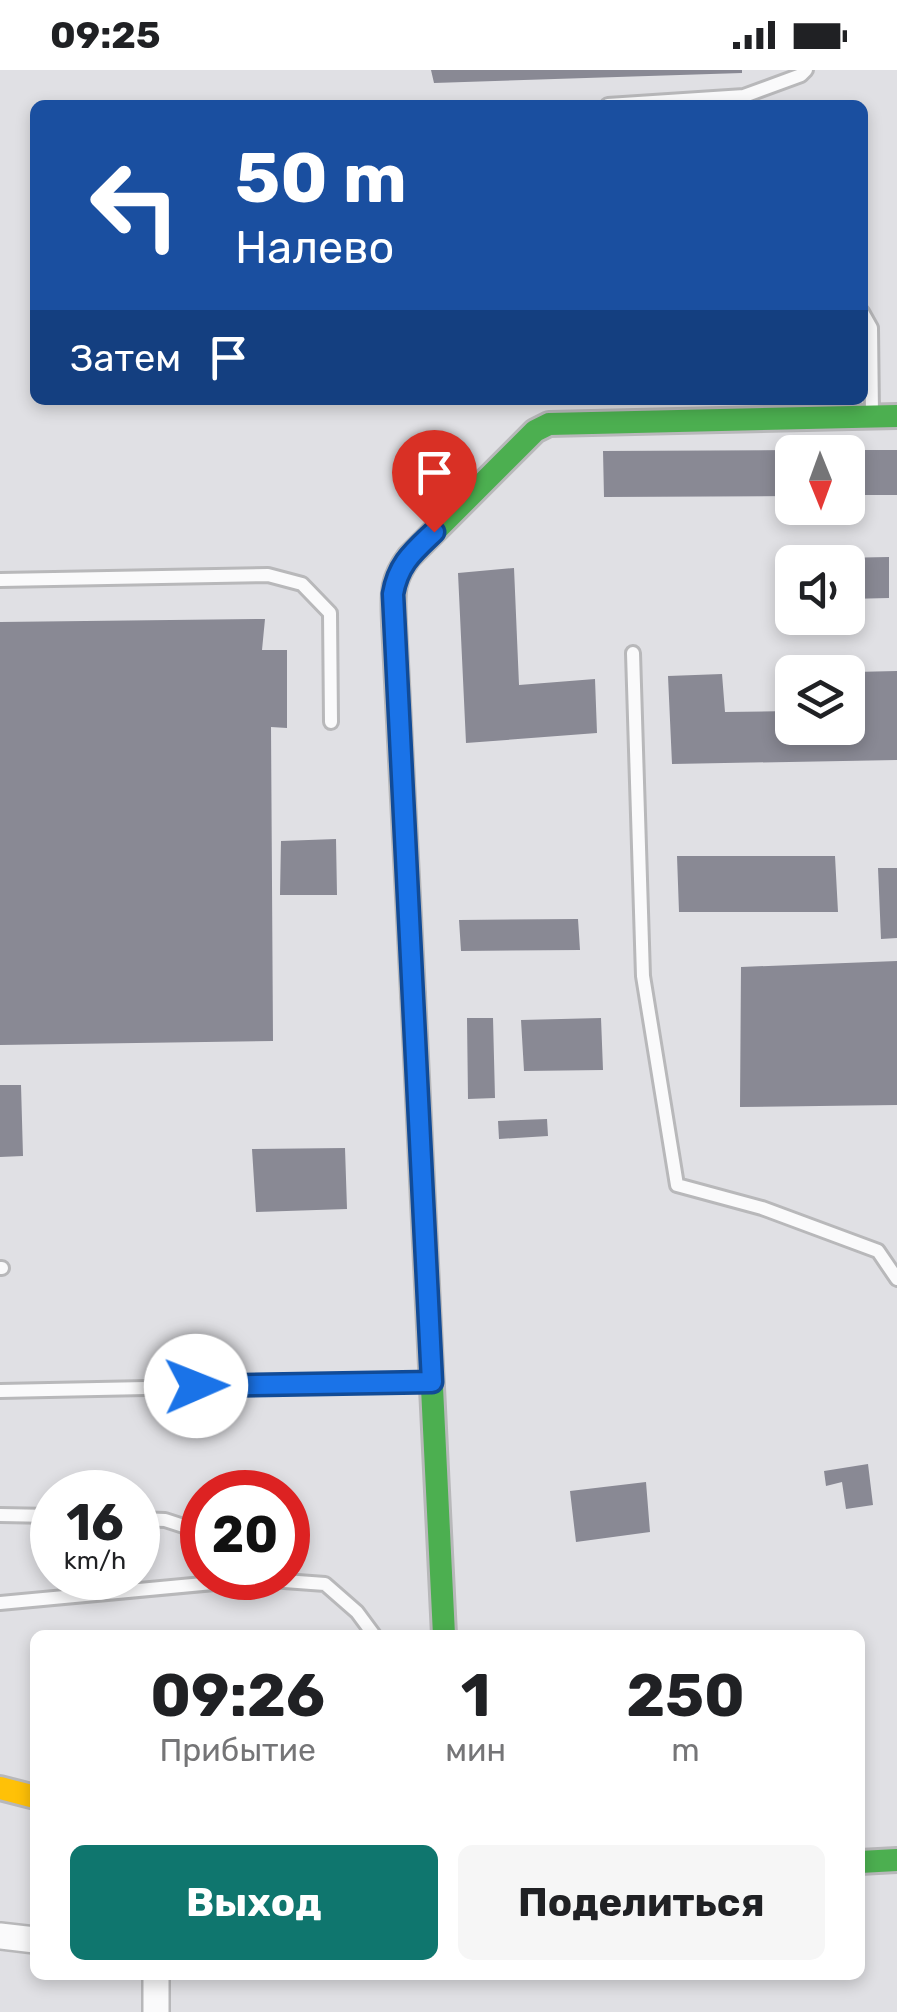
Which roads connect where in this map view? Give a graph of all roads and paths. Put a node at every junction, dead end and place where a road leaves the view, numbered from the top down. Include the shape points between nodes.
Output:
1 (806, 70) edge
2 (684, 100) edge
3 (868, 323) edge
4 (872, 416) junction
5 (897, 416) edge
6 (0, 580) edge
7 (633, 653) dead end
8 (331, 722) dead end
9 (897, 1280) edge
10 (432, 1382) junction
11 (0, 1390) edge
12 (0, 1515) edge
13 (30, 1516) edge
14 (310, 1583) edge
15 (180, 1585) edge
16 (0, 1602) edge
17 (370, 1630) edge
18 (444, 1630) edge
19 (0, 1788) edge
20 (30, 1796) edge
21 (897, 1860) edge
22 (865, 1862) edge
23 (0, 1936) edge
24 (30, 1939) edge
25 (156, 1980) edge
26 (156, 2012) edge

1 - 2 lane via 744,96
3 - 4 lane
4 - 5 street
4 - 10 street via 548,424 396,575
6 - 8 lane via 268,575 302,584 330,613
7 - 9 lane via 643,976 677,1185 878,1251
10 - 11 lane
10 - 18 street
12 - 13 lane
14 - 17 lane via 326,1584
15 - 16 lane
19 - 20 street
21 - 22 street
23 - 24 street
25 - 26 street

